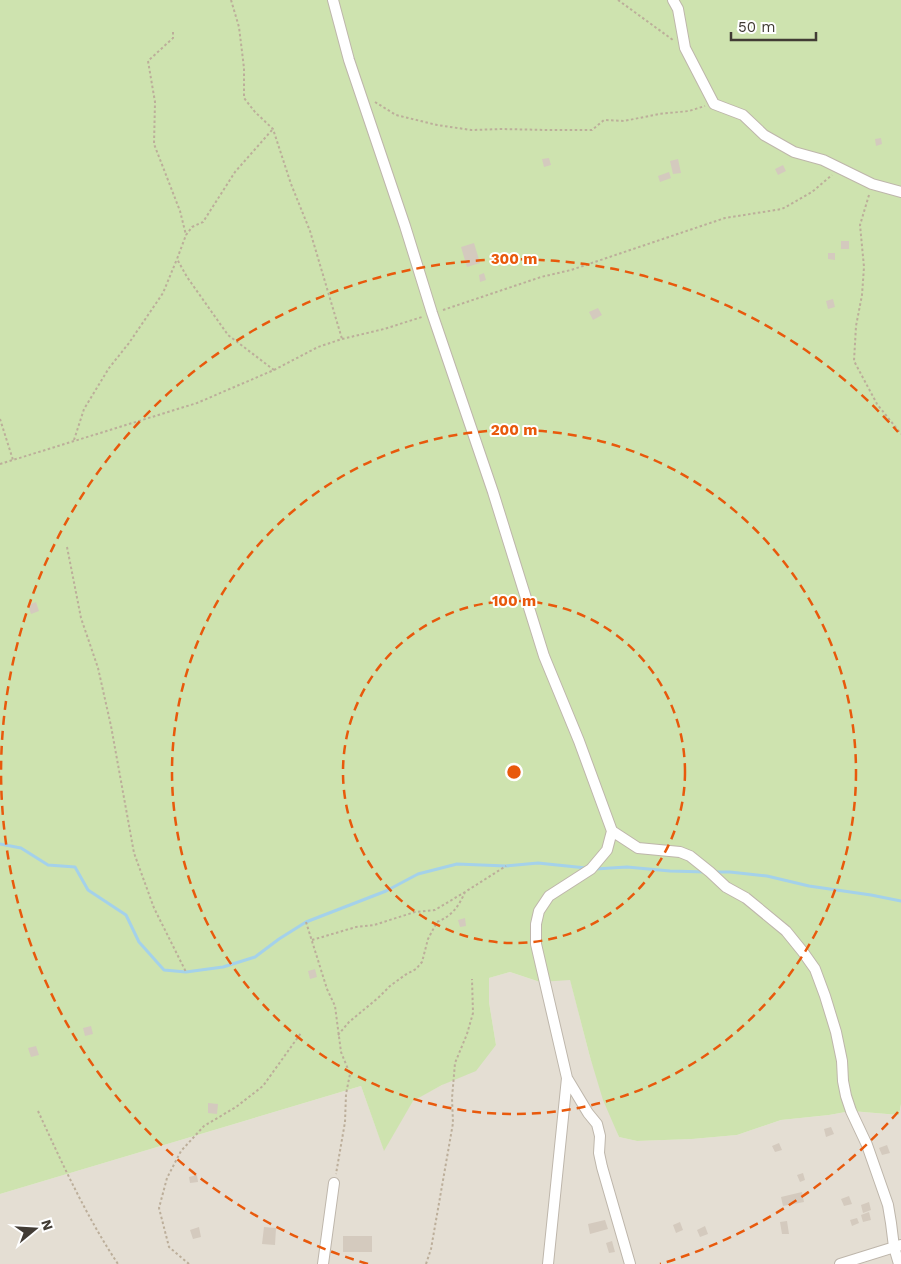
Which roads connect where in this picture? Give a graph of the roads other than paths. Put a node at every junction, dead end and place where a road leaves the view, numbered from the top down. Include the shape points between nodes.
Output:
1 (333, 0) edge
2 (673, 0) edge
3 (901, 192) edge
4 (612, 831) junction
5 (567, 1078) junction
6 (334, 1183) road end
7 (897, 1246) edge
8 (323, 1264) edge
9 (548, 1264) edge
10 (630, 1264) edge
11 (840, 1264) edge
12 (899, 1264) edge

1 - 4 street via 349,60 493,492 544,656
2 - 3 street via 678,9 685,48 714,104 743,115 764,135 794,152 822,160 872,184
4 - 5 street via 607,850 591,869 549,896 538,911 536,944
4 - 7 street via 638,848 690,856 786,931 814,968 836,1032 846,1096 888,1205
5 - 9 street
5 - 10 street via 600,1131 602,1167
6 - 8 street
7 - 11 street
7 - 12 street

